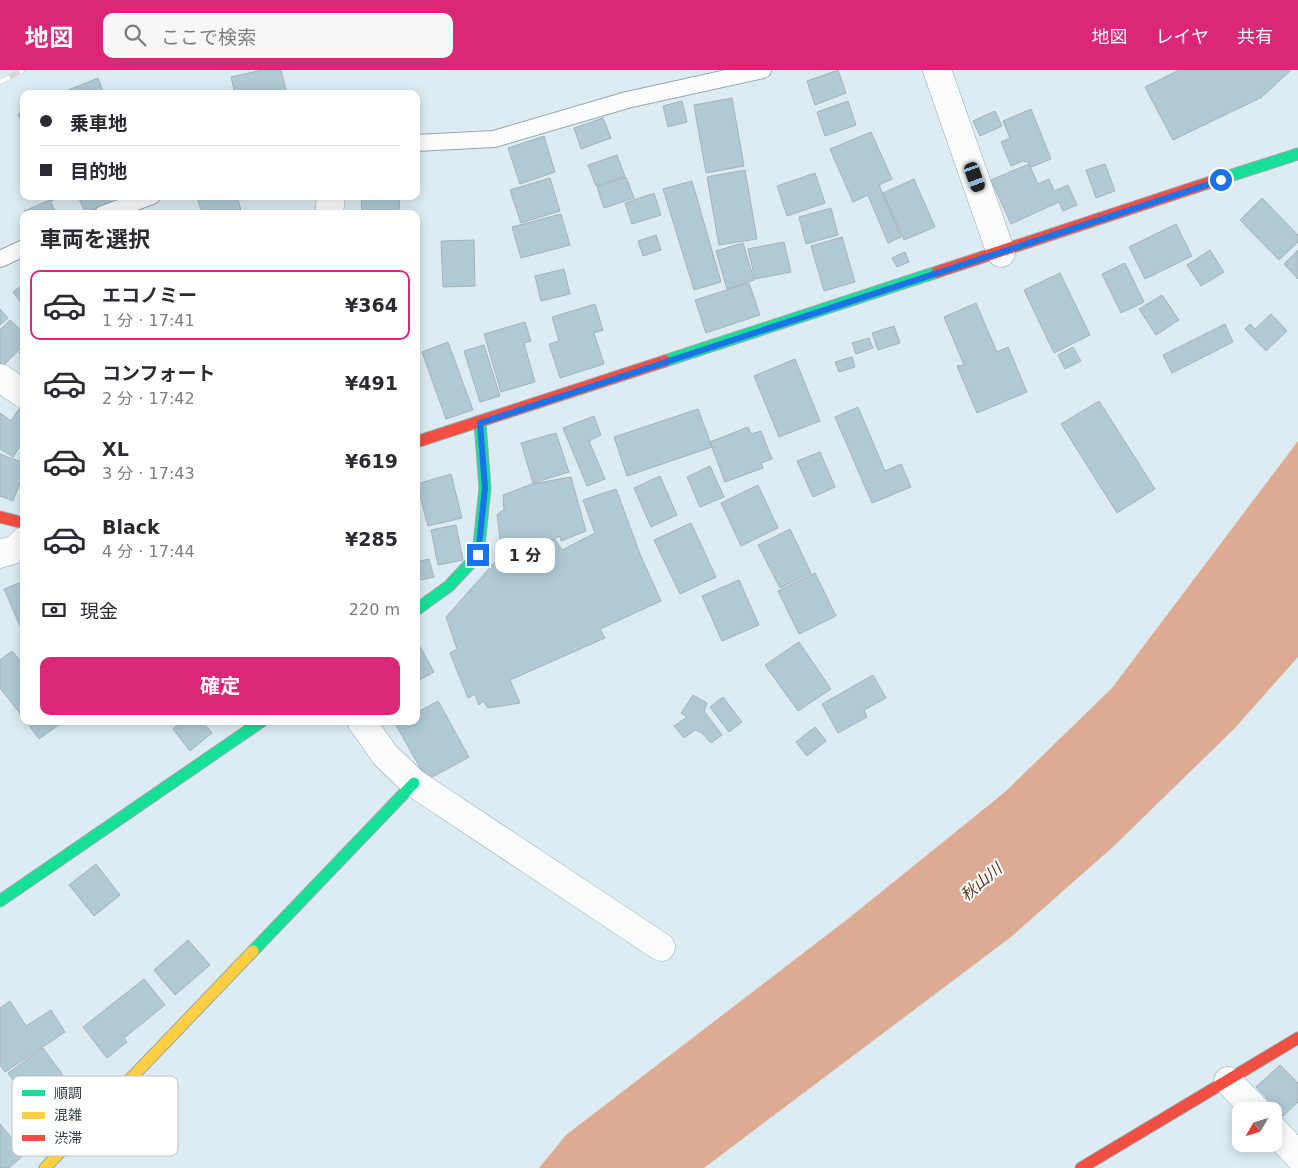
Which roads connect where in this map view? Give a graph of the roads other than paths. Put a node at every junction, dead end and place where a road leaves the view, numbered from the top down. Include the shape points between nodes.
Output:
1 (764, 70) edge
2 (937, 70) edge
3 (420, 143) edge
4 (1297, 153) edge
5 (141, 200) edge
6 (115, 210) edge
7 (20, 250) edge
8 (1001, 253) junction
9 (0, 259) edge
10 (0, 378) edge
11 (20, 391) edge
12 (480, 423) junction
13 (420, 441) edge
14 (0, 517) edge
15 (20, 522) edge
16 (20, 545) edge
17 (0, 554) edge
18 (420, 607) edge
19 (256, 725) edge
20 (364, 725) edge
21 (414, 783) junction
22 (0, 901) edge
23 (661, 947) dead end
24 (1298, 1038) edge
25 (132, 1076) edge
26 (1228, 1081) junction
27 (1248, 1102) edge
28 (1282, 1139) edge
29 (56, 1156) edge
30 (1298, 1156) edge
31 (44, 1168) edge
32 (1081, 1168) edge

1 - 3 lane via 626,100 494,139
2 - 8 street
4 - 8 street
5 - 6 lane
7 - 9 lane
8 - 12 street
10 - 11 street
12 - 13 street
12 - 18 street via 485,488 478,555 448,586
14 - 15 street
16 - 17 street
19 - 22 street
20 - 21 street via 385,755
21 - 23 street
21 - 25 street
24 - 26 street
26 - 27 street
26 - 32 street
28 - 30 street
29 - 31 street

